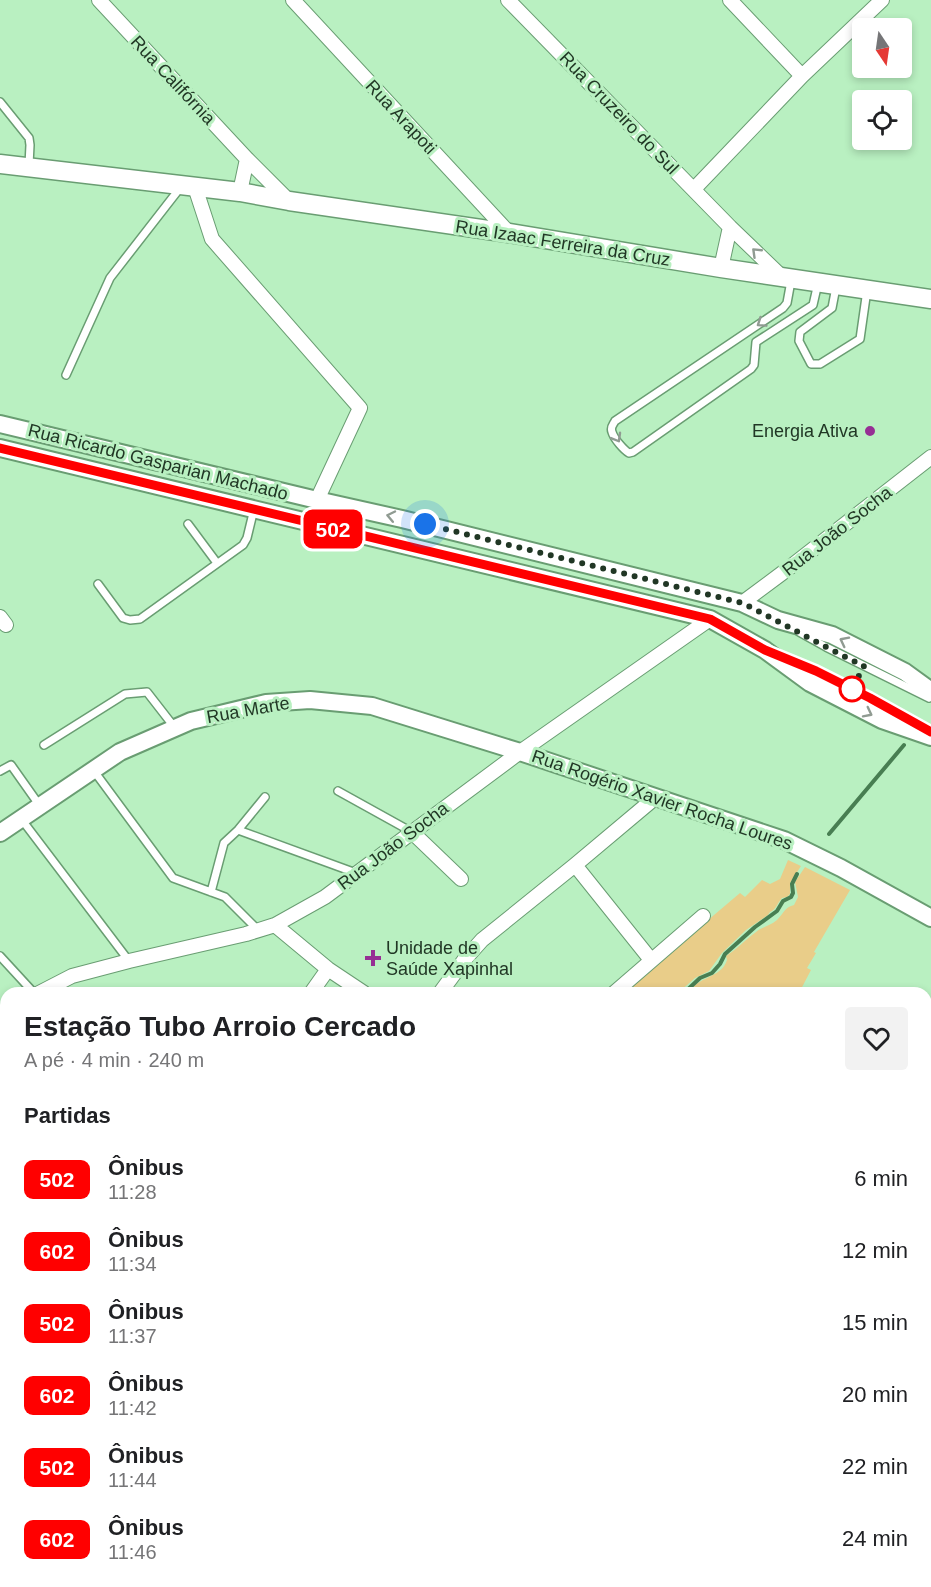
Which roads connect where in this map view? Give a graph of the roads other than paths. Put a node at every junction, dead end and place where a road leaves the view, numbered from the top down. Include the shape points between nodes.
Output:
1 (99, 0) edge
2 (293, 0) edge
3 (508, 0) edge
4 (730, 0) edge
5 (882, 0) edge
6 (802, 76) junction
7 (0, 102) edge
8 (247, 159) junction
9 (2, 162) edge
10 (28, 168) junction
11 (189, 186) junction
12 (694, 189) junction
13 (240, 192) junction
14 (289, 201) junction
15 (730, 227) junction
16 (509, 233) junction
17 (721, 268) junction
18 (787, 277) junction
19 (818, 282) junction
20 (837, 285) junction
21 (867, 290) junction
22 (931, 299) edge
23 (66, 375) dead end
24 (0, 424) edge
25 (0, 448) edge
26 (931, 457) edge
27 (317, 500) junction
28 (254, 509) junction
29 (188, 524) dead end
30 (218, 563) junction
31 (98, 584) dead end
32 (742, 603) junction
33 (710, 619) junction
34 (778, 620) junction
35 (765, 650) junction
36 (931, 691) edge
37 (931, 699) edge
38 (175, 728) junction
39 (931, 732) edge
40 (931, 737) edge
41 (44, 745) dead end
42 (520, 752) junction
43 (94, 770) junction
44 (0, 771) edge
45 (338, 791) dead end
46 (265, 796) dead end
47 (656, 797) junction
48 (40, 806) junction
49 (21, 819) junction
50 (238, 830) junction
51 (412, 832) junction
52 (0, 833) edge
53 (575, 865) junction
54 (356, 873) junction
55 (462, 879) dead end
56 (211, 892) junction
57 (703, 916) dead end
58 (931, 918) edge
59 (275, 925) junction
60 (258, 930) junction
61 (0, 956) edge
62 (651, 960) junction
63 (129, 961) junction
64 (328, 969) junction
65 (31, 987) edge
66 (49, 987) edge
67 (315, 987) edge
68 (355, 987) edge
69 (444, 987) edge
70 (621, 987) edge

1 - 8 street, Rua Califórnia
2 - 16 street, Rua Arapoti
3 - 12 street, Rua Cruzeiro do Sul
4 - 6 street
5 - 6 street
6 - 12 street
7 - 10 lane via 29,138
8 - 13 street
8 - 14 street, Rua Califórnia
9 - 10 main road, Rua Izaac Ferreira da Cruz
10 - 11 main road, Rua Izaac Ferreira da Cruz
11 - 13 main road, Rua Izaac Ferreira da Cruz
11 - 23 lane via 110,278
11 - 27 street via 212,239 360,408
12 - 15 street, Rua Cruzeiro do Sul
13 - 14 main road, Rua Izaac Ferreira da Cruz
14 - 16 main road, Rua Izaac Ferreira da Cruz
15 - 17 street
18 -> 15 street, Rua Cruzeiro do Sul
16 - 17 main road, Rua Izaac Ferreira da Cruz
17 - 18 main road, Rua Izaac Ferreira da Cruz
18 - 19 main road, Rua Izaac Ferreira da Cruz
18 -> 19 lane via 787,303 783,308 615,421 612,432 626,452 633,452 751,369 756,342 813,304
19 - 20 main road, Rua Izaac Ferreira da Cruz
20 - 21 main road, Rua Izaac Ferreira da Cruz
20 - 21 lane via 832,308 800,332 799,341 811,364 820,364 860,339
21 - 22 main road, Rua Izaac Ferreira da Cruz
24 - 27 street, Rua Ricardo Gasparian Machado
25 - 28 street, Rua Ricardo Gasparian Machado
26 - 32 street, Rua João Socha
32 -> 27 street, Rua Ricardo Gasparian Machado
28 - 30 lane via 247,538
28 - 33 street, Rua Ricardo Gasparian Machado
29 - 30 lane
30 - 31 lane via 140,619 123,618
32 - 34 street, Rua Ricardo Gasparian Machado
33 - 35 street, Rua Ricardo Gasparian Machado
33 - 42 street, Rua João Socha
36 -> 34 street, Rua Ricardo Gasparian Machado via 905,672 832,635
34 - 37 lane
35 - 39 lane via 851,688
35 -> 40 street, Rua Ricardo Gasparian Machado via 810,683 882,720
38 - 41 lane via 147,692 124,694
38 - 42 street, Rua Marte via 191,720 266,703 310,700 372,706
38 - 43 street, Rua Marte via 120,753
42 - 47 street, Rua Rogério Xavier Rocha Loures
42 - 51 street, Rua João Socha
43 - 48 street, Rua Marte
43 - 56 lane via 173,878
44 - 48 lane via 11,765
45 - 51 lane
46 - 50 lane
47 - 53 street
47 - 58 street, Rua Rogério Xavier Rocha Loures via 784,840
48 - 49 street, Rua Marte
49 - 52 street, Rua Marte
49 - 63 lane
50 - 54 lane
50 - 56 lane via 224,843
51 - 54 street, Rua João Socha
51 - 55 street
53 - 62 street
53 - 69 street via 482,940
54 - 59 street, Rua João Socha via 325,897
56 - 60 lane via 225,897
57 - 62 street
59 - 60 street, Rua João Socha
59 - 64 street
60 - 63 street, Rua João Socha
61 - 65 lane
62 - 70 street
63 - 66 street, Rua João Socha via 72,976
64 - 67 street
64 - 68 street

